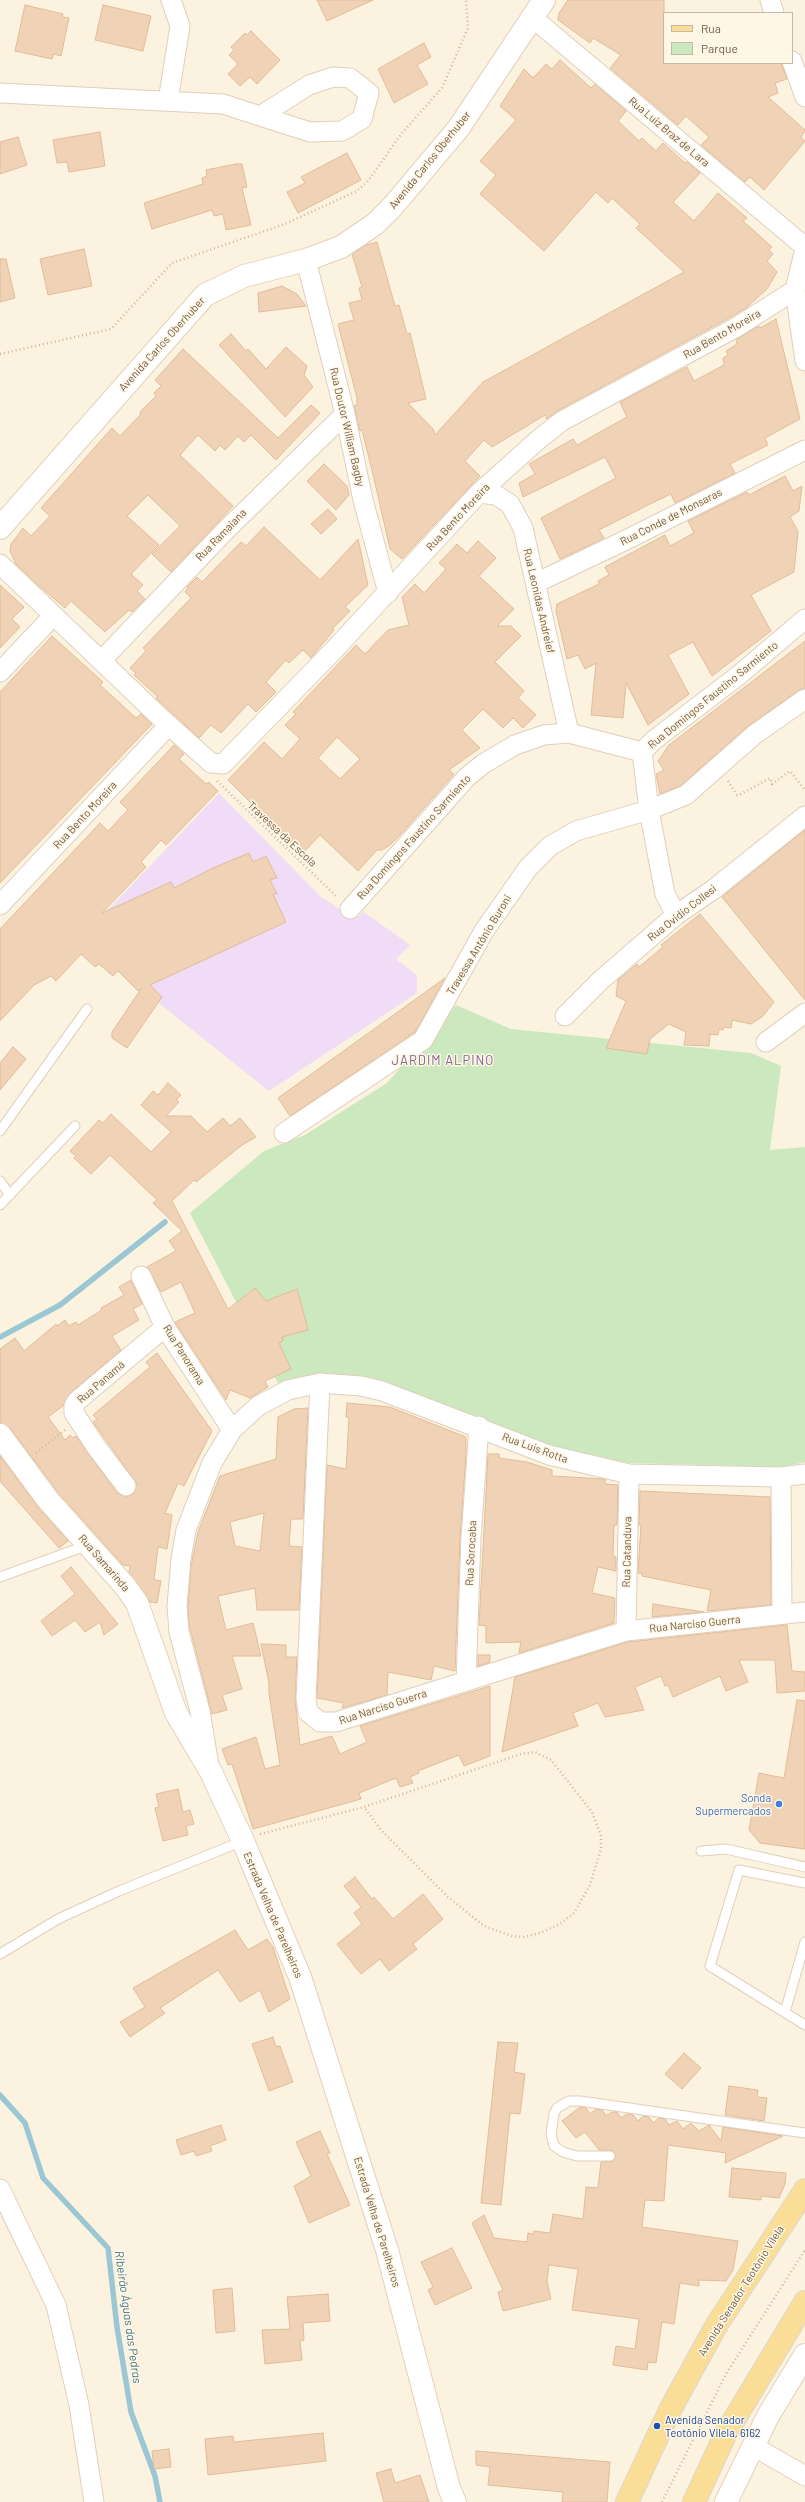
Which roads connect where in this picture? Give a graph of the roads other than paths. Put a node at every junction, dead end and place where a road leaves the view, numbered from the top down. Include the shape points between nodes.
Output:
1 (171, 0) edge
2 (544, 0) edge
3 (770, 0) edge
4 (774, 12) edge
5 (533, 18) junction
6 (793, 64) edge
7 (0, 94) edge
8 (805, 97) edge
9 (168, 101) junction
10 (260, 116) junction
11 (805, 248) edge
12 (306, 260) junction
13 (795, 290) junction
14 (805, 361) edge
15 (345, 414) junction
16 (805, 450) edge
17 (479, 493) junction
18 (0, 528) edge
19 (0, 564) edge
20 (536, 583) junction
21 (388, 593) junction
22 (53, 616) junction
23 (805, 619) edge
24 (101, 661) junction
25 (0, 672) edge
26 (805, 699) edge
27 (169, 726) junction
28 (569, 733) junction
29 (642, 752) junction
30 (649, 810) junction
31 (805, 816) edge
32 (0, 905) edge
33 (350, 909) road end
34 (676, 915) junction
35 (87, 1009) dead end
36 (805, 1014) edge
37 (565, 1016) dead end
38 (766, 1042) dead end
39 (75, 1126) dead end
40 (0, 1131) edge
41 (284, 1133) dead end
42 (0, 1181) edge
43 (10, 1195) junction
44 (0, 1205) edge
45 (141, 1276) dead end
46 (165, 1327) junction
47 (320, 1383) junction
48 (479, 1426) junction
49 (232, 1430) junction
50 (0, 1435) edge
51 (629, 1474) junction
52 (805, 1474) edge
53 (781, 1476) junction
54 (126, 1486) dead end
55 (88, 1545) junction
56 (0, 1577) edge
57 (805, 1612) edge
58 (782, 1614) junction
59 (626, 1631) junction
60 (466, 1681) junction
61 (211, 1772) junction
62 (243, 1841) junction
63 (701, 1851) dead end
64 (805, 1867) edge
65 (805, 1883) edge
66 (805, 1942) edge
67 (0, 1954) edge
68 (785, 2012) junction
69 (805, 2025) edge
70 (805, 2133) edge
71 (610, 2156) dead end
72 (0, 2189) edge
73 (805, 2190) edge
74 (805, 2302) edge
75 (805, 2355) edge
76 (753, 2446) junction
77 (805, 2476) edge
78 (94, 2502) edge
79 (455, 2502) edge
80 (627, 2502) edge
81 (694, 2502) edge
82 (726, 2502) edge

1 - 9 street via 180,26
2 - 5 main road, Avenida Carlos Oberhuber
3 - 4 street
5 - 11 street, Rua Luiz Braz de Lara
5 - 12 main road, Avenida Carlos Oberhuber via 458,129 393,206 375,224 341,247
6 - 8 street
7 - 9 street
9 - 10 street via 223,104
10 - 10 street via 310,132 342,131 362,119 369,92 350,78 333,77 309,85
11 - 13 street
12 - 15 street, Rua Doutor William Bagby
12 - 18 main road, Avenida Carlos Oberhuber via 244,276 205,295
13 - 14 street
13 - 17 street, Rua Bento Moreira via 735,328 562,421
15 - 21 street, Rua Doutor William Bagby via 363,500
15 - 24 street, Rua Ramaiana via 224,531
16 - 20 street, Rua Conde de Monsaras
17 - 20 street, Rua Leonidas Andreief via 496,495 510,504 522,528
17 - 21 street, Rua Bento Moreira
19 - 22 street
20 - 28 street, Rua Leonidas Andreief
21 - 27 street, Rua Bento Moreira via 226,763 211,763
22 - 24 street
22 - 25 street
23 - 29 street, Rua Domingos Faustino Sarmiento via 740,676 654,740
24 - 27 street
26 - 30 street, Travessa Antônio Buroni via 754,735 686,794
27 - 32 street, Rua Bento Moreira
28 - 29 street, Rua Domingos Faustino Sarmiento
28 - 33 street, Rua Domingos Faustino Sarmiento via 544,735 515,744 483,764 468,777
29 - 30 street
30 - 34 street via 665,894
30 - 41 street, Travessa Antônio Buroni via 576,831 550,846 528,868 484,931 423,1040
31 - 34 street, Rua Ovidio Collesi
34 - 37 street, Rua Ovidio Collesi via 601,980
35 - 40 lane
36 - 38 street
39 - 43 lane
42 - 43 lane
43 - 44 lane
45 - 46 street, Rua Panorama
46 - 49 street, Rua Panorama
46 - 54 street, Rua Panamá via 77,1401 74,1413
47 - 48 street, Rua Luis Rotta via 361,1386 382,1391
47 - 49 street, Estrada Velha de Parelheiros via 278,1394 258,1406
47 - 60 street, Rua Narciso Guerra via 306,1699 308,1712 320,1722 334,1723
48 - 51 street, Rua Luis Rotta via 549,1455
48 - 60 street, Rua Sorocaba via 471,1538
49 - 61 street, Estrada Velha de Parelheiros via 212,1464 186,1530 177,1606 181,1645 200,1711
50 - 55 main road, Rua Samarinda via 48,1500
51 - 53 street, Rua Luis Rotta
51 - 59 street, Rua Catanduva
52 - 53 street, Rua Luis Rotta
53 - 58 street
55 - 56 lane
55 - 61 main road, Rua Samarinda via 137,1603 176,1713
57 - 58 street, Rua Narciso Guerra
58 - 59 street, Rua Narciso Guerra
59 - 60 street, Rua Narciso Guerra
61 - 62 main road, Estrada Velha de Parelheiros
62 - 67 lane via 119,1891 58,1919
62 - 79 main road, Estrada Velha de Parelheiros via 300,1977 387,2250 449,2488
63 - 64 lane via 726,1849
65 - 68 lane via 740,1870 710,1966
66 - 68 lane
68 - 69 lane
70 - 71 lane via 580,2102 569,2101 557,2108 551,2134 554,2146 577,2156
72 - 78 street via 56,2305 79,2405
73 - 80 main road, Avenida Senador Teotônio Vilela via 716,2326 670,2410
74 - 81 main road via 726,2433
75 - 76 main road
76 - 77 street
76 - 82 main road

